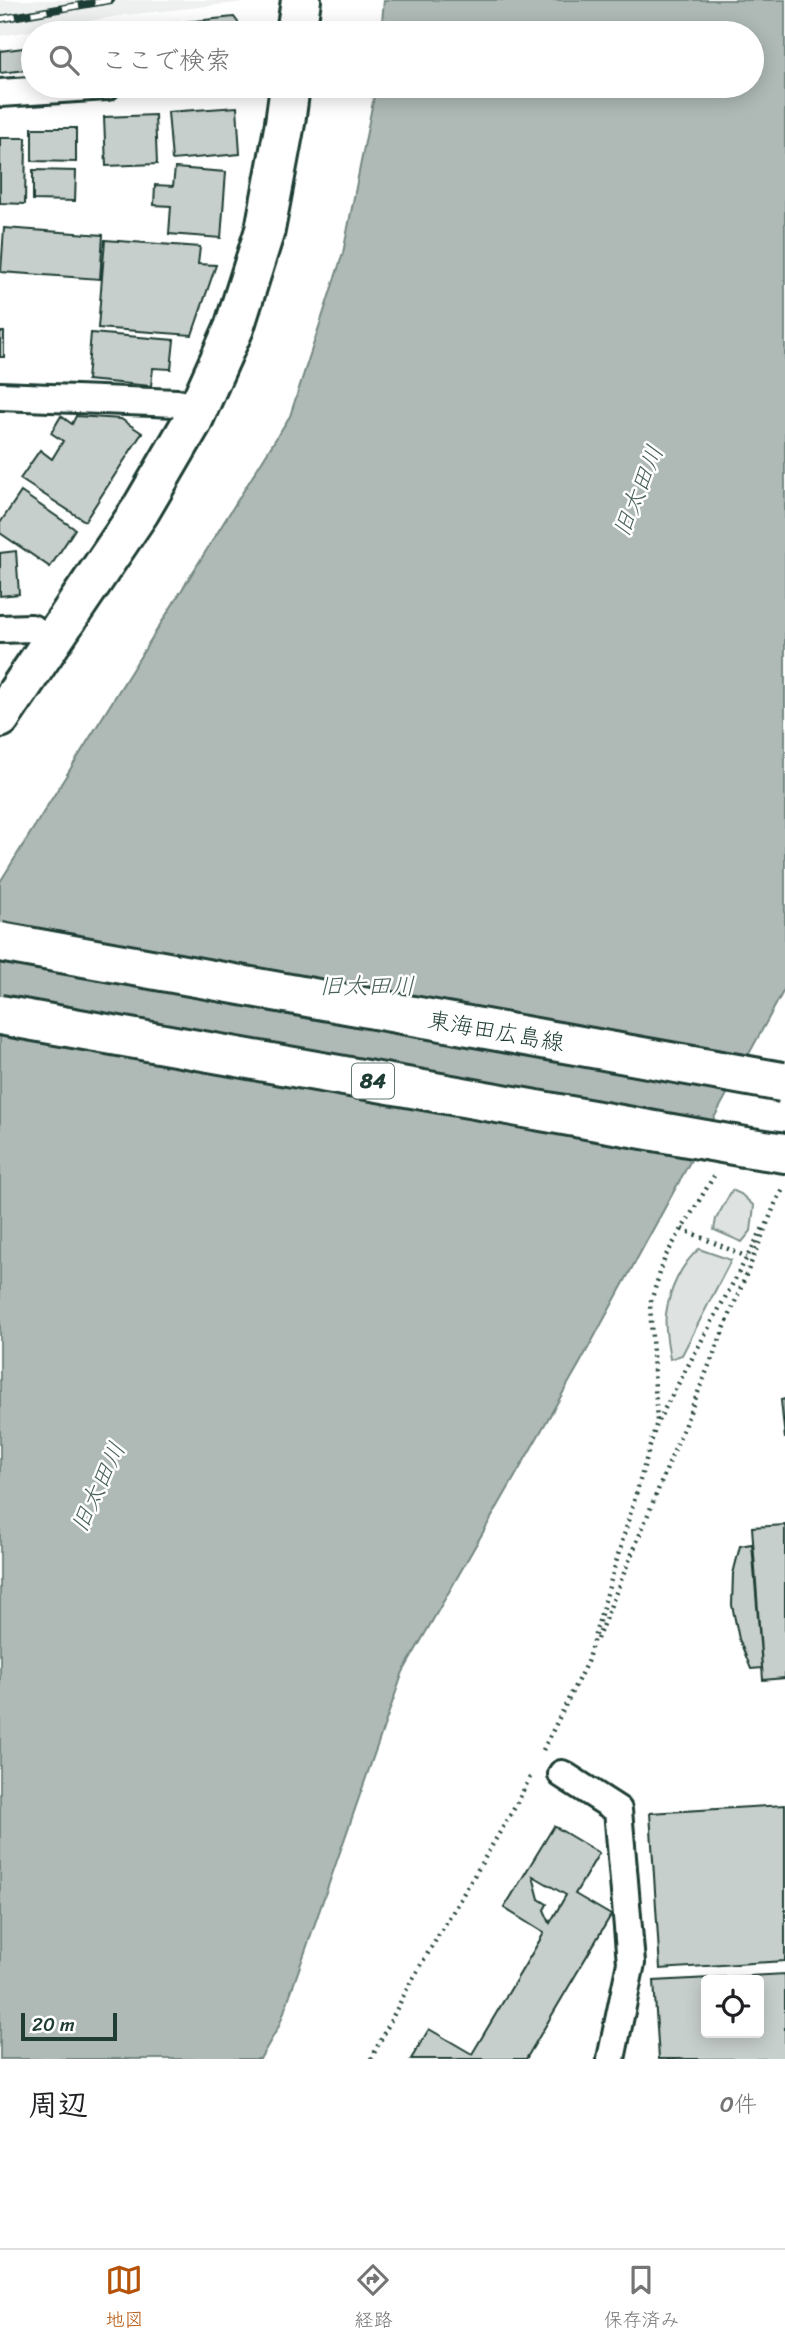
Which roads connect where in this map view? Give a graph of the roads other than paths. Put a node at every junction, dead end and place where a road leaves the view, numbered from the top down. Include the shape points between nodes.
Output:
1 (301, 0) edge
2 (298, 21) edge
3 (21, 92) edge
4 (0, 93) edge
5 (288, 98) edge
6 (0, 396) edge
7 (199, 407) junction
8 (0, 629) edge
9 (53, 639) junction
10 (0, 718) edge
11 (0, 942) edge
12 (0, 1015) edge
13 (783, 1082) edge
14 (785, 1153) edge
15 (562, 1774) dead end
16 (611, 2059) edge

1 - 2 main road
3 - 4 street
5 - 7 main road via 265,230 234,328
6 - 7 street via 177,402
7 - 9 main road via 140,510
8 - 9 street via 31,628
9 - 10 main road
11 - 13 main road, 東海田広島線, bridge
12 - 14 main road, 84, bridge
15 - 16 street via 618,1810 631,1963

